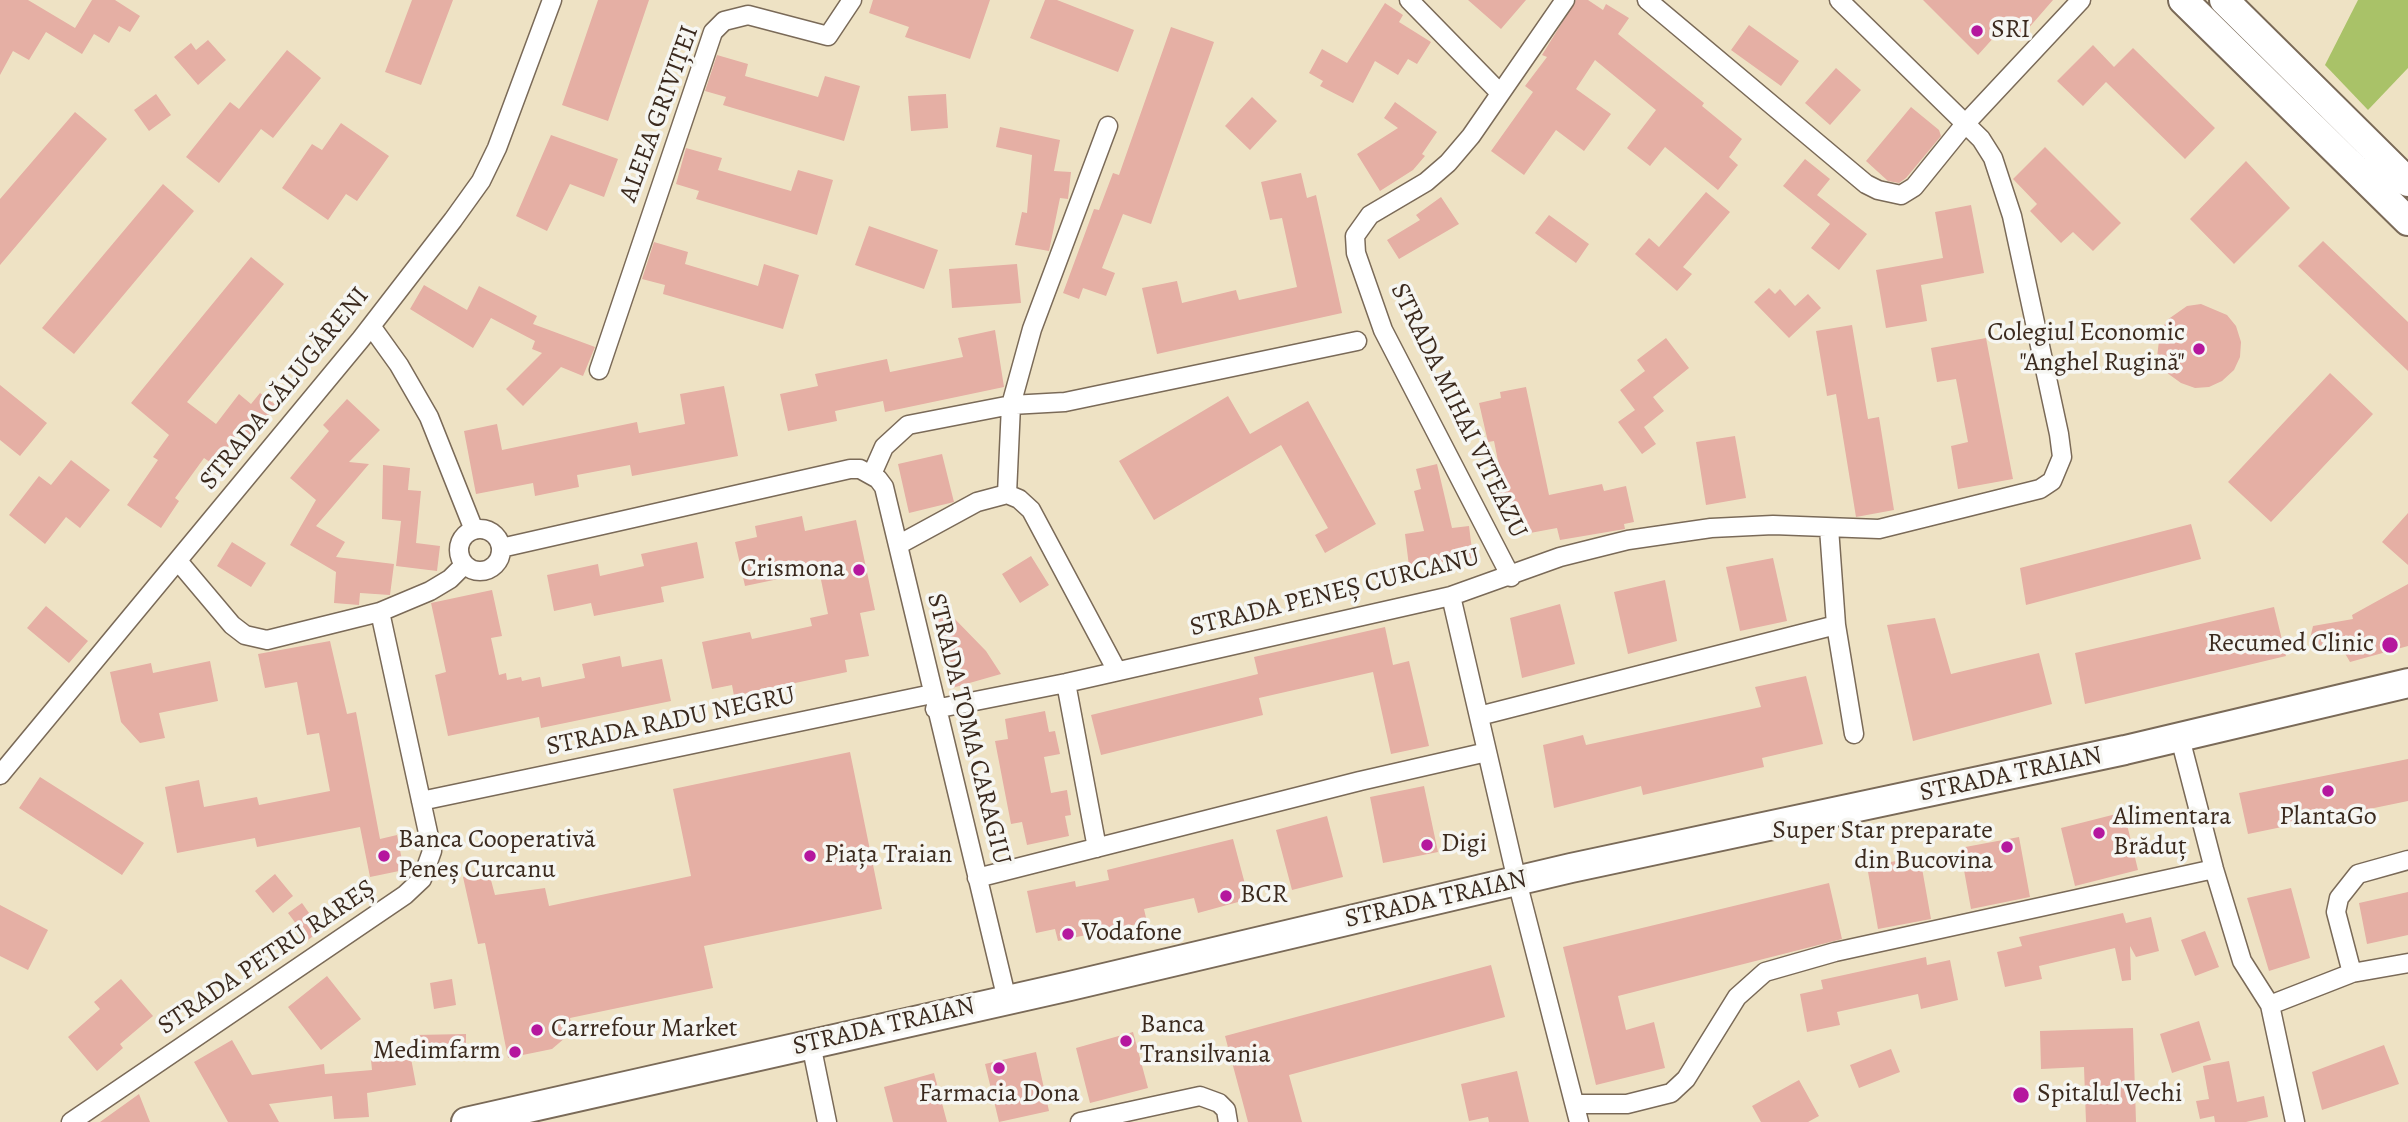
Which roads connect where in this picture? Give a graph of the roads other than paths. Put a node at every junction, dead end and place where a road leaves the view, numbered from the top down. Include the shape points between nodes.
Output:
1 (552, 0) edge
2 (852, 0) edge
3 (1409, 0) edge
4 (1565, 0) edge
5 (1647, 0) edge
6 (1839, 0) edge
7 (2081, 0) edge
8 (2183, 0) edge
9 (2224, 0) edge
10 (1500, 93) junction
11 (1965, 124) junction
12 (1108, 126) dead end
13 (2408, 182) edge
14 (2408, 221) edge
15 (371, 326) junction
16 (1357, 341) dead end
17 (599, 370) dead end
18 (1010, 405) junction
19 (872, 474) junction
20 (1007, 494) junction
21 (1829, 528) junction
22 (474, 530) junction
23 (898, 545) junction
24 (500, 548) junction
25 (178, 561) junction
26 (464, 565) junction
27 (1511, 576) junction
28 (1451, 596) junction
29 (380, 612) junction
30 (1836, 625) junction
31 (1118, 671) junction
32 (1066, 683) junction
33 (2408, 683) edge
34 (934, 701) junction
35 (1479, 716) junction
36 (1854, 734) dead end
37 (2180, 738) junction
38 (1487, 752) junction
39 (0, 775) edge
40 (421, 801) junction
41 (1097, 848) junction
42 (2408, 860) edge
43 (2214, 869) junction
44 (978, 878) junction
45 (1517, 881) junction
46 (2408, 962) edge
47 (2352, 973) junction
48 (1007, 1000) junction
49 (2270, 1005) junction
50 (811, 1044) junction
51 (1577, 1113) edge
52 (473, 1121) edge
53 (71, 1122) edge
54 (827, 1122) edge
55 (1080, 1122) edge
56 (1228, 1122) edge
57 (2295, 1122) edge

1 - 15 street, STRADA CĂLUGĂRENI via 518,97 481,181
2 - 17 street, ALEEA GRIVIȚEI via 828,36 748,15 724,21 713,32
3 - 10 street
4 - 10 street
5 - 11 street via 1878,190 1901,194 1914,187
6 - 11 street, STRADA PENEȘ CURCANU
7 - 11 street
8 - 14 main road
9 - 13 main road
10 - 27 street, STRADA MIHAI VITEAZU via 1448,163 1426,182 1370,215 1355,236 1356,253 1383,330
11 - 21 street, STRADA PENEȘ CURCANU via 1993,158 2012,216 2059,434 2059,470 2040,489 2001,500 1879,529
12 - 18 street via 1032,329
15 - 22 street via 429,417
15 - 25 street, STRADA CĂLUGĂRENI
16 - 18 street via 1065,402
18 - 19 street via 908,425 884,447
18 - 20 street
19 - 23 street, STRADA TOMA CARAGIU via 884,487
19 - 24 street via 850,469
20 - 23 street via 977,502
20 - 31 street via 1031,510
21 - 27 street, STRADA PENEȘ CURCANU via 1711,528 1628,540 1560,557
21 - 30 street
22 - 24 street via 488,531
22 - 26 street via 459,545
23 - 34 street, STRADA TOMA CARAGIU
24 - 26 street via 498,560 488,569 476,571
25 - 29 street via 232,625 254,639 267,640
25 - 39 street, STRADA CĂLUGĂRENI
26 - 29 street via 429,591
27 - 28 street, STRADA PENEȘ CURCANU
28 - 31 street, STRADA PENEȘ CURCANU
28 - 35 street
29 - 40 street, STRADA PETRU RAREȘ
30 - 35 street
30 - 36 street
31 - 32 street, STRADA PENEȘ CURCANU
32 - 34 street, STRADA PENEȘ CURCANU
32 - 41 street
33 - 37 main road, STRADA TRAIAN
34 - 40 street, STRADA RADU NEGRU
34 - 44 street, STRADA TOMA CARAGIU
35 - 38 street
37 - 43 street
37 - 45 main road, STRADA TRAIAN
38 - 41 street
38 - 45 street
40 - 53 street, STRADA PETRU RAREȘ via 432,851 422,878 405,895
41 - 44 street
42 - 47 street via 2358,874 2339,898 2336,912
43 - 49 street via 2242,961
43 - 51 street via 1835,952 1765,972 1737,997 1686,1079 1671,1093
44 - 48 street, STRADA TOMA CARAGIU
45 - 48 main road, STRADA TRAIAN
45 - 51 street
46 - 47 street
47 - 49 street
48 - 50 main road, STRADA TRAIAN
49 - 57 street
50 - 52 main road, STRADA TRAIAN
50 - 54 street
55 - 56 street via 1200,1096 1219,1103

